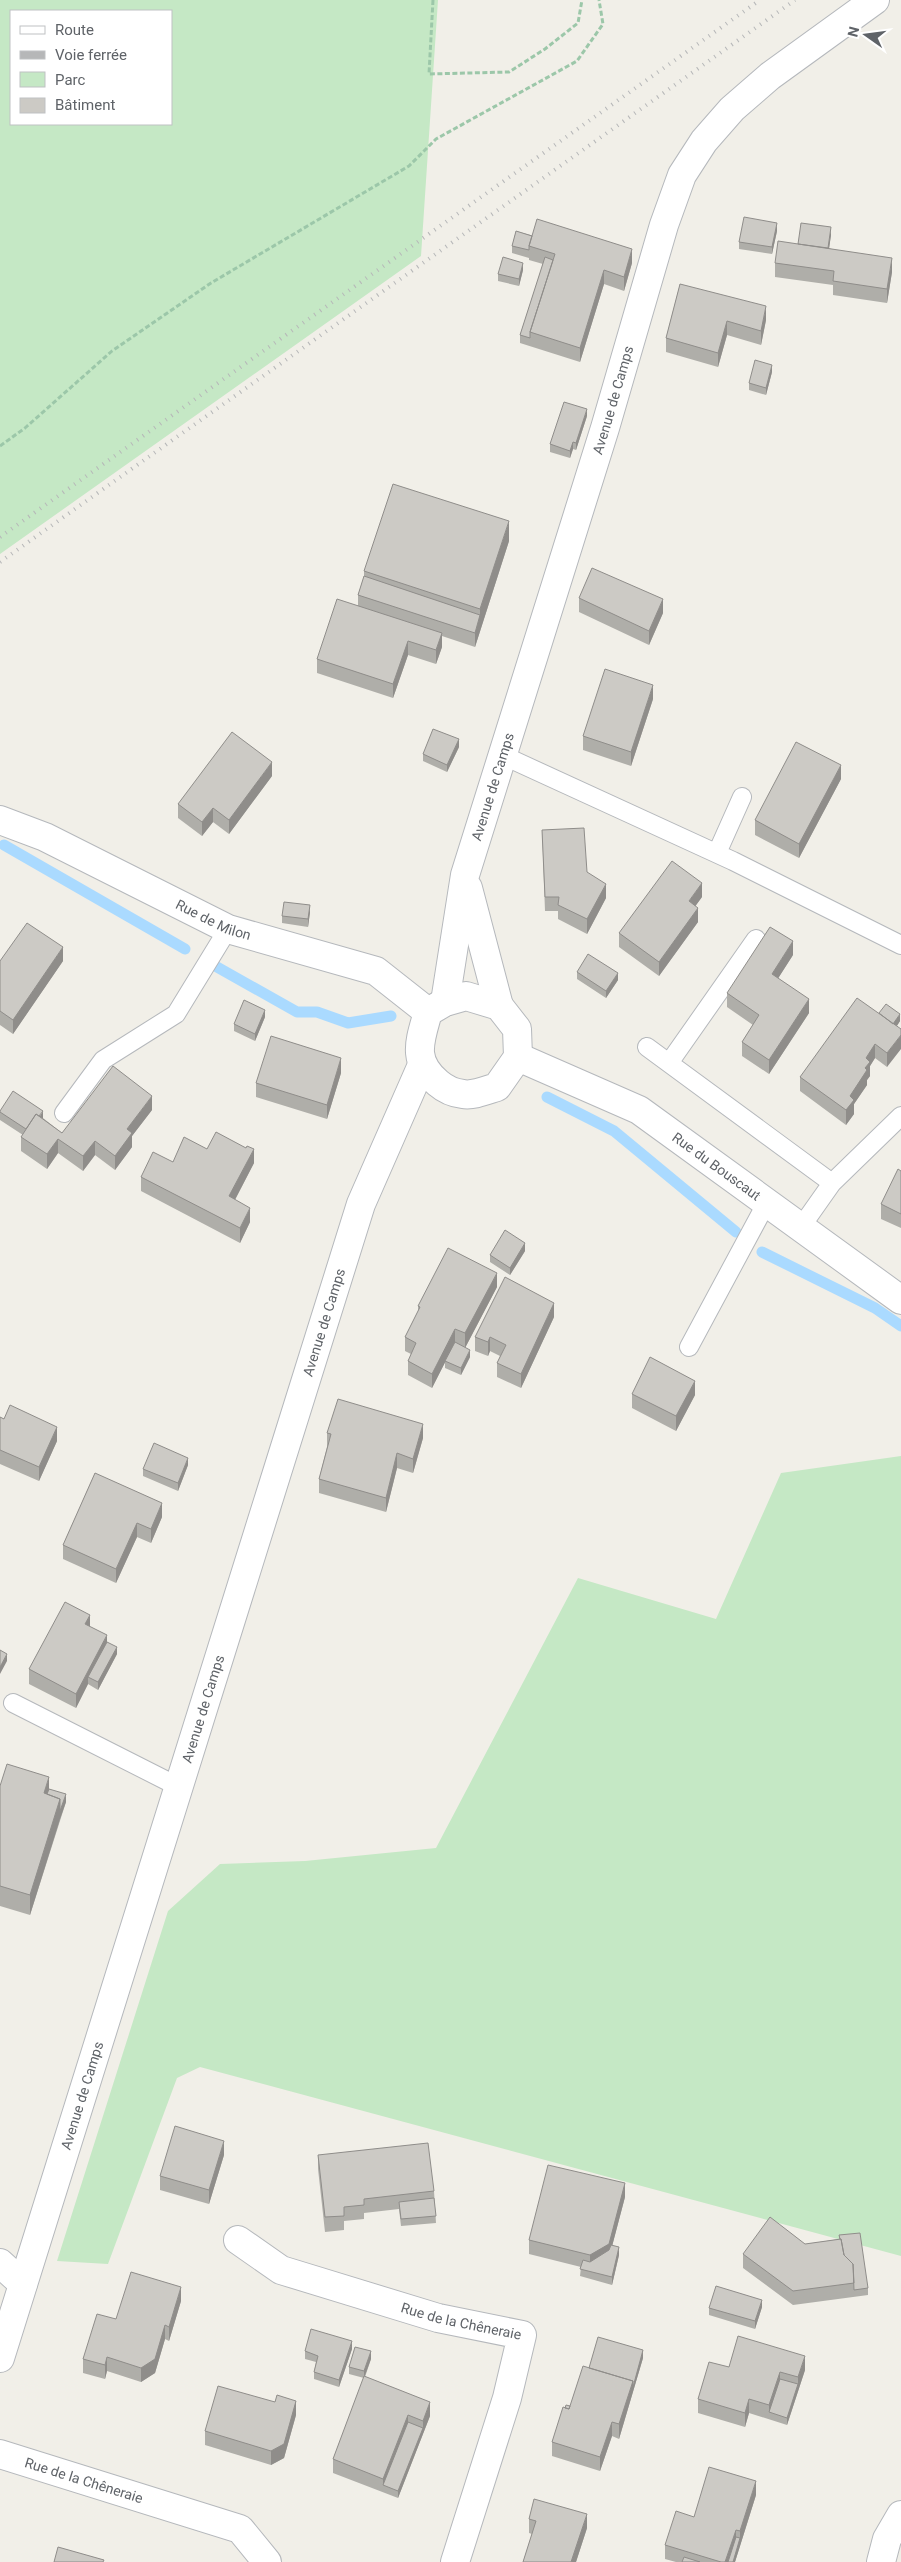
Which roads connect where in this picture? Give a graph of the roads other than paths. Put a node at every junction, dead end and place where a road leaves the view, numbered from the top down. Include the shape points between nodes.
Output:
1 (875, 0) edge
2 (502, 756) junction
3 (742, 797) dead end
4 (0, 820) edge
5 (717, 853) junction
6 (465, 875) junction
7 (228, 929) junction
8 (756, 939) dead end
9 (901, 945) edge
10 (499, 1006) junction
11 (437, 1007) junction
12 (647, 1047) dead end
13 (518, 1057) junction
14 (669, 1063) junction
15 (422, 1066) junction
16 (64, 1113) dead end
17 (901, 1116) edge
18 (832, 1183) junction
19 (767, 1202) junction
20 (802, 1227) junction
21 (901, 1300) edge
22 (689, 1347) dead end
23 (13, 1703) dead end
24 (179, 1786) junction
25 (238, 2240) dead end
26 (0, 2263) edge
27 (23, 2284) junction
28 (0, 2358) edge
29 (0, 2454) edge
30 (901, 2515) edge
31 (268, 2562) edge
32 (455, 2562) edge
33 (881, 2562) edge

1 - 2 street, Avenue de Camps via 770,76 732,108 704,140 682,175
2 - 5 lane
2 - 6 street, Avenue de Camps
3 - 5 lane
4 - 7 street, Rue de Milon via 45,836
5 - 9 lane
6 - 10 street
6 - 11 street, Avenue de Camps
7 - 11 street, Rue de Milon via 376,971
7 - 16 lane via 176,1014 103,1060
8 - 14 lane
10 - 11 street via 466,996
10 - 13 street via 516,1029
11 - 15 street via 420,1042
12 - 14 lane
13 - 15 street via 497,1087 464,1095 445,1089
13 - 19 street, Rue du Bouscaut via 639,1110
14 - 18 lane
15 - 24 street, Avenue de Camps via 361,1204
17 - 18 lane
18 - 20 lane
19 - 20 street, Rue du Bouscaut
19 - 22 lane
20 - 21 street, Rue du Bouscaut
23 - 24 lane
24 - 27 street, Avenue de Camps
25 - 32 street, Rue de la Chêneraie via 281,2270 438,2318 522,2335 507,2398
26 - 27 street
27 - 28 street, Avenue de Camps
29 - 31 street, Rue de la Chêneraie via 240,2529
30 - 33 street via 887,2539

